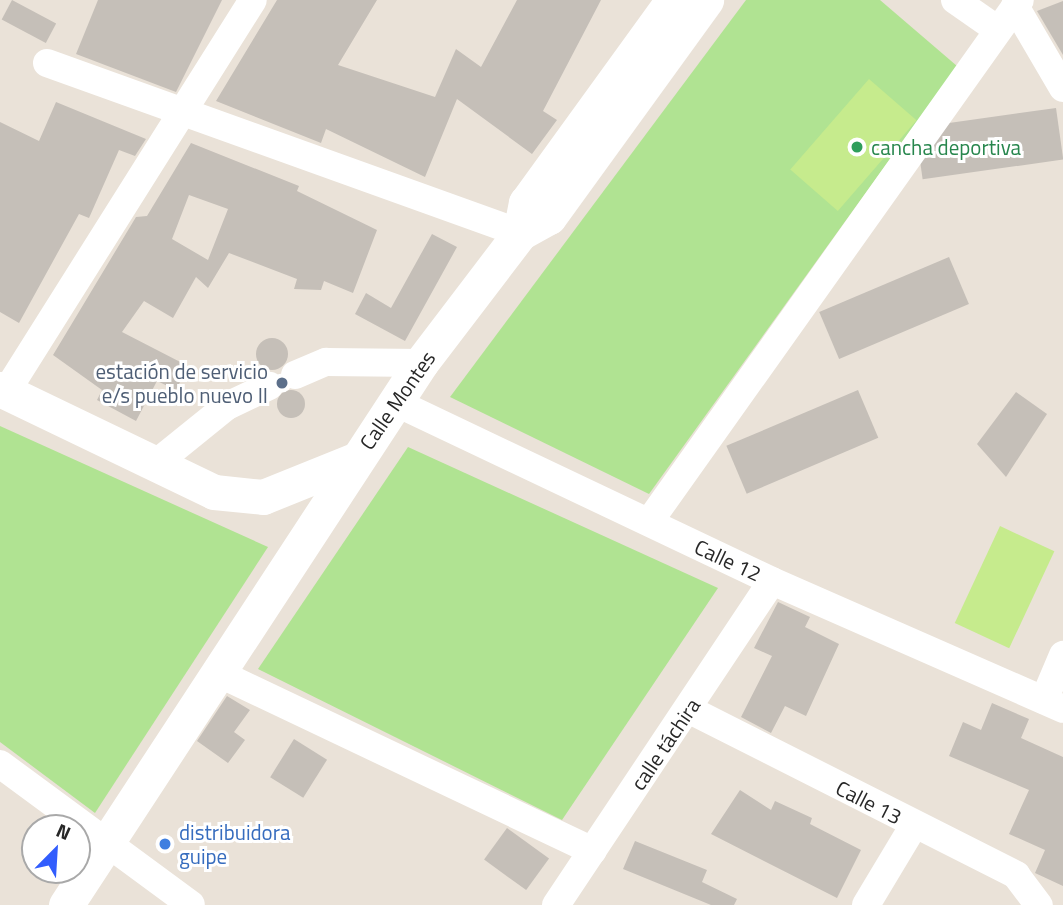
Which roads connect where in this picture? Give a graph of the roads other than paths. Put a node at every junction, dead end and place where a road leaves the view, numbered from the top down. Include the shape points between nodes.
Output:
1 (253, 0) edge
2 (673, 0) edge
3 (706, 0) edge
4 (955, 0) edge
5 (1018, 3) edge
6 (998, 30) junction
7 (47, 63) dead end
8 (1063, 88) edge
9 (179, 114) junction
10 (520, 233) junction
11 (421, 363) junction
12 (295, 375) dead end
13 (269, 386) dead end
14 (3, 390) edge
15 (397, 403) junction
16 (355, 460) junction
17 (154, 465) junction
18 (649, 523) junction
19 (772, 581) junction
20 (1063, 655) edge
21 (216, 672) junction
22 (1053, 705) edge
23 (688, 709) junction
24 (0, 764) edge
25 (914, 825) junction
26 (107, 838) junction
27 (593, 851) junction
28 (66, 905) edge
29 (191, 905) edge
30 (556, 905) edge
31 (866, 905) edge
32 (1039, 905) edge

1 - 9 street
2 - 10 street, Calle Montes via 526,203
3 - 10 street, Calle Montes via 549,217
4 - 6 street
5 - 6 street
5 - 8 street
6 - 18 street
7 - 9 street
9 - 10 street
9 - 14 street
10 - 11 street, Calle Montes
11 - 12 street via 326,362
11 - 15 street, Calle Montes
13 - 17 street via 226,406
14 - 17 street, Calle Montes
15 - 16 street, Calle Montes
15 - 18 street, Calle 12
16 - 17 street, Calle Montes via 263,497 214,492
16 - 21 street
18 - 19 street, Calle 12
19 - 22 street, Calle 12
19 - 23 street, calle táchira
20 - 22 street
21 - 26 street
21 - 27 street
23 - 25 street, Calle 13
23 - 27 street, calle táchira
24 - 26 street
25 - 31 street
25 - 32 street, Calle 13 via 1016,876
26 - 28 street
26 - 29 street
27 - 30 street, calle táchira

